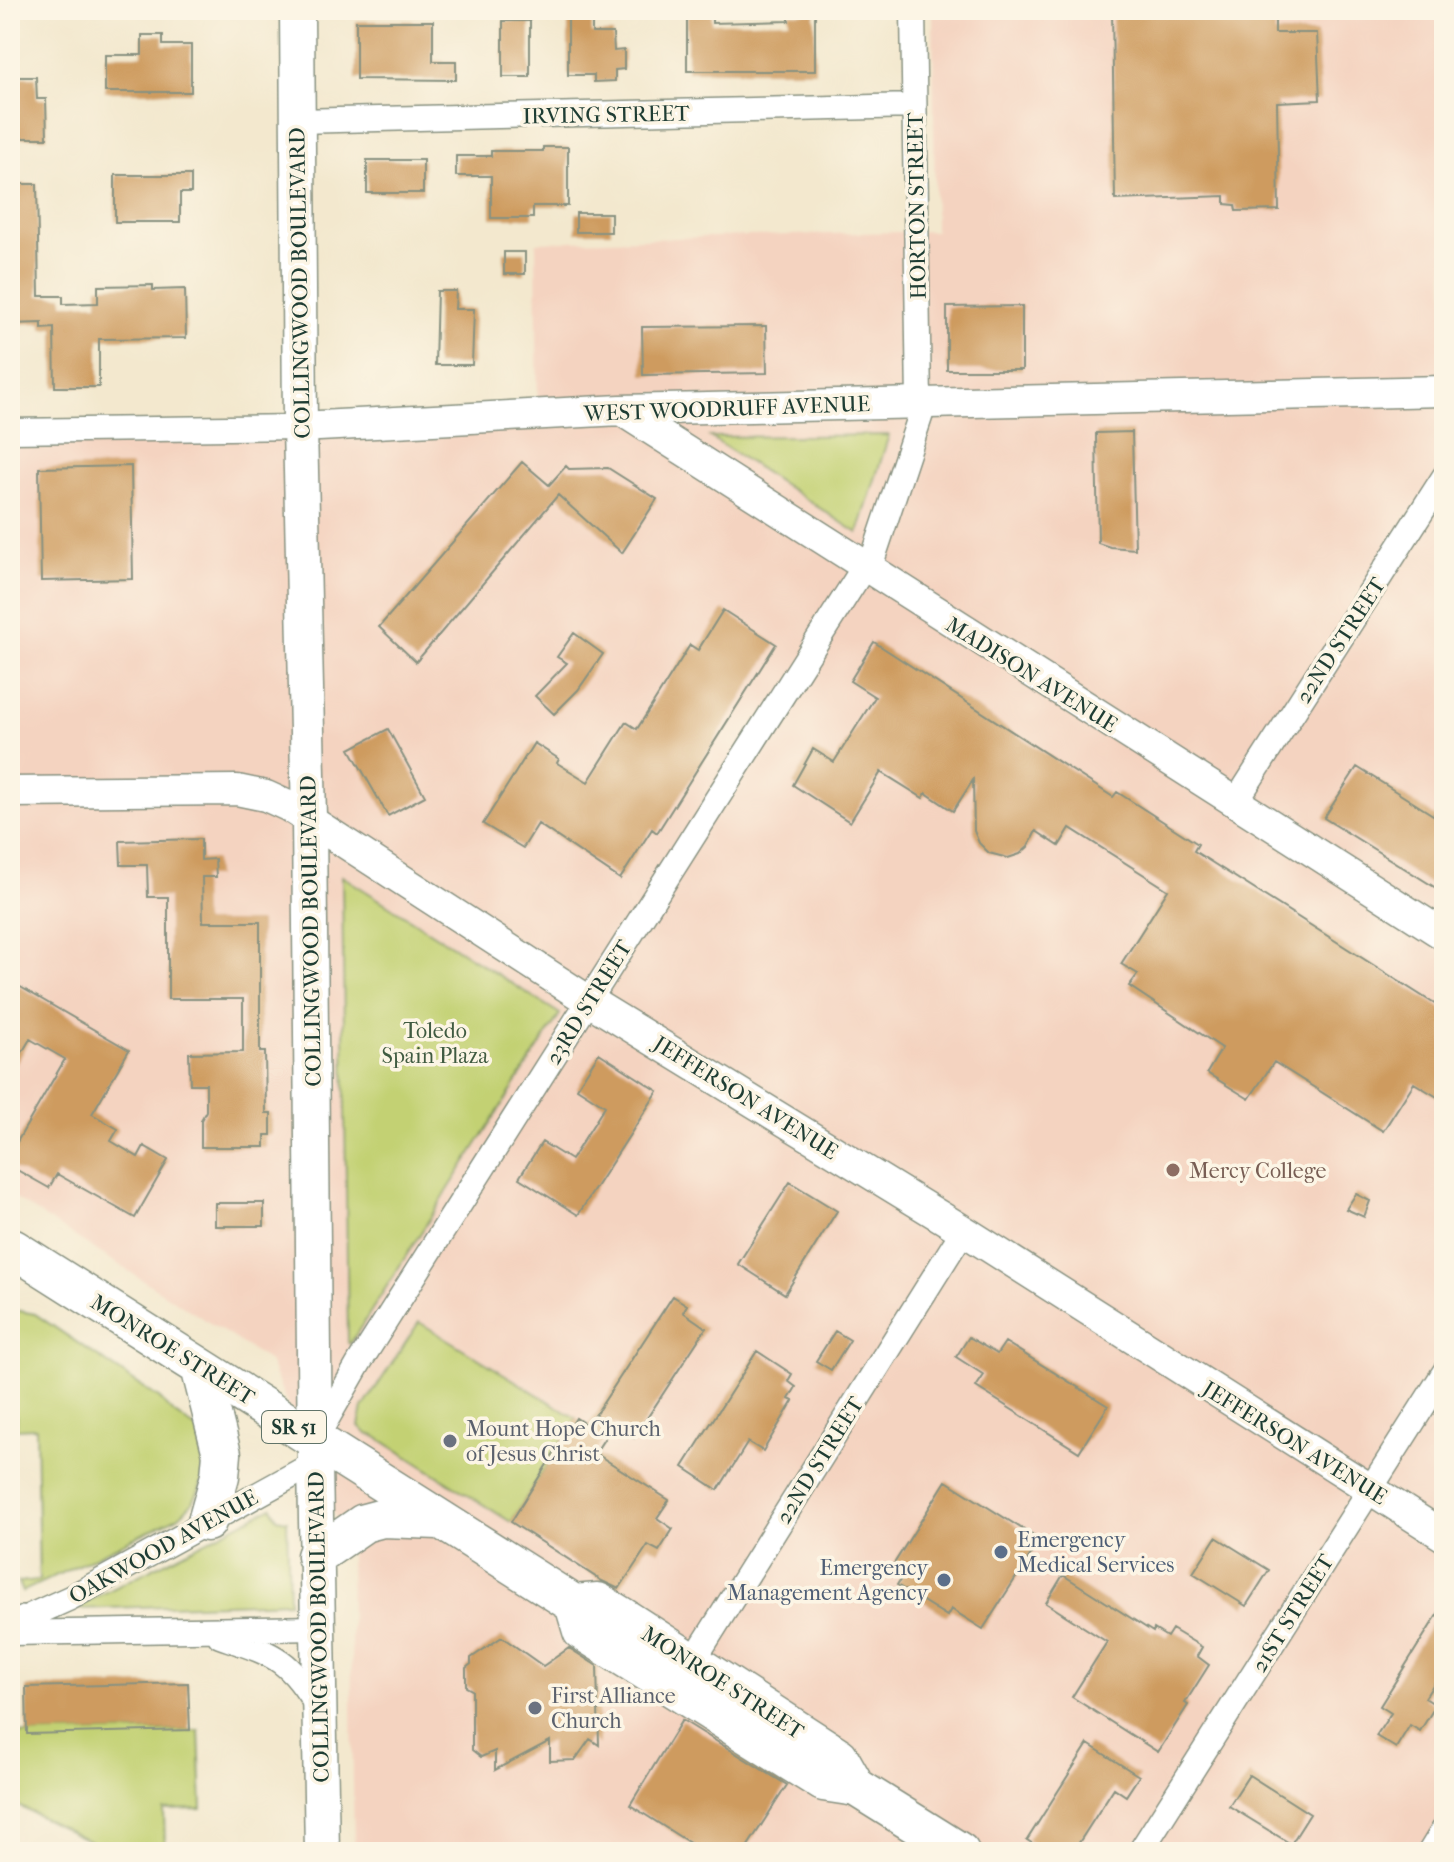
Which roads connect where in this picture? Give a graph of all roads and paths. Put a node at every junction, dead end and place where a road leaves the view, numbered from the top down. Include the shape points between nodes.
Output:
1 (297, 10) edge
2 (913, 10) edge
3 (914, 106) junction
4 (298, 121) junction
5 (1444, 391) edge
6 (922, 402) junction
7 (621, 410) junction
8 (300, 427) junction
9 (10, 431) edge
10 (1444, 477) edge
11 (866, 568) junction
12 (10, 792) edge
13 (1235, 803) junction
14 (309, 818) junction
15 (1444, 935) edge
16 (589, 1001) junction
17 (963, 1231) junction
18 (11, 1243) edge
19 (200, 1367) junction
20 (1444, 1373) edge
21 (315, 1451) junction
22 (1370, 1489) junction
23 (441, 1520) junction
24 (207, 1522) junction
25 (1444, 1536) edge
26 (316, 1556) junction
27 (10, 1625) edge
28 (318, 1628) junction
29 (202, 1630) junction
30 (10, 1633) edge
31 (684, 1676) junction
32 (319, 1712) junction
33 (1444, 1829) edge
34 (322, 1852) edge
35 (960, 1852) edge
36 (1140, 1852) edge
37 (1430, 1852) edge

1 - 4 main road, COLLINGWOOD BOULEVARD
2 - 3 street, HORTON STREET
3 - 4 street, IRVING STREET
3 - 6 street, HORTON STREET
4 - 8 main road, COLLINGWOOD BOULEVARD
5 - 6 street, WEST WOODRUFF AVENUE
6 - 7 street, WEST WOODRUFF AVENUE
6 - 11 street, 23RD STREET
7 - 8 street, WEST WOODRUFF AVENUE
7 - 11 street, MADISON AVENUE
8 - 9 street, WEST WOODRUFF AVENUE
8 - 14 main road, COLLINGWOOD BOULEVARD
10 - 13 street, 22ND STREET
11 - 13 street, MADISON AVENUE
11 - 16 street, 23RD STREET
12 - 14 street, JEFFERSON AVENUE via 237,790 266,796
13 - 15 street, MADISON AVENUE
14 - 16 street, JEFFERSON AVENUE
14 - 21 main road, COLLINGWOOD BOULEVARD
16 - 17 street, JEFFERSON AVENUE
16 - 21 street, 23RD STREET via 359,1363
17 - 22 street, JEFFERSON AVENUE
17 - 31 street, 22ND STREET
18 - 19 main road, MONROE STREET / SR 51
19 - 21 main road, MONROE STREET / SR 51
19 - 24 main road via 222,1454
20 - 22 street, 21ST STREET
21 - 23 main road, MONROE STREET / SR 51
21 - 24 street, OAKWOOD AVENUE
21 - 26 main road, COLLINGWOOD BOULEVARD
22 - 25 street, JEFFERSON AVENUE
22 - 36 street, 21ST STREET
23 - 26 main road via 383,1518 364,1523
23 - 31 main road, MONROE STREET / SR 51 via 574,1604 598,1602
24 - 27 street, OAKWOOD AVENUE
26 - 28 main road, COLLINGWOOD BOULEVARD
28 - 29 street, OAKWOOD AVENUE
28 - 32 main road, COLLINGWOOD BOULEVARD
29 - 30 street, OAKWOOD AVENUE
29 - 32 street, OAKWOOD AVENUE via 277,1658 302,1683
31 - 35 main road, MONROE STREET / SR 51 via 839,1757 856,1787
32 - 34 main road, COLLINGWOOD BOULEVARD
33 - 37 street

